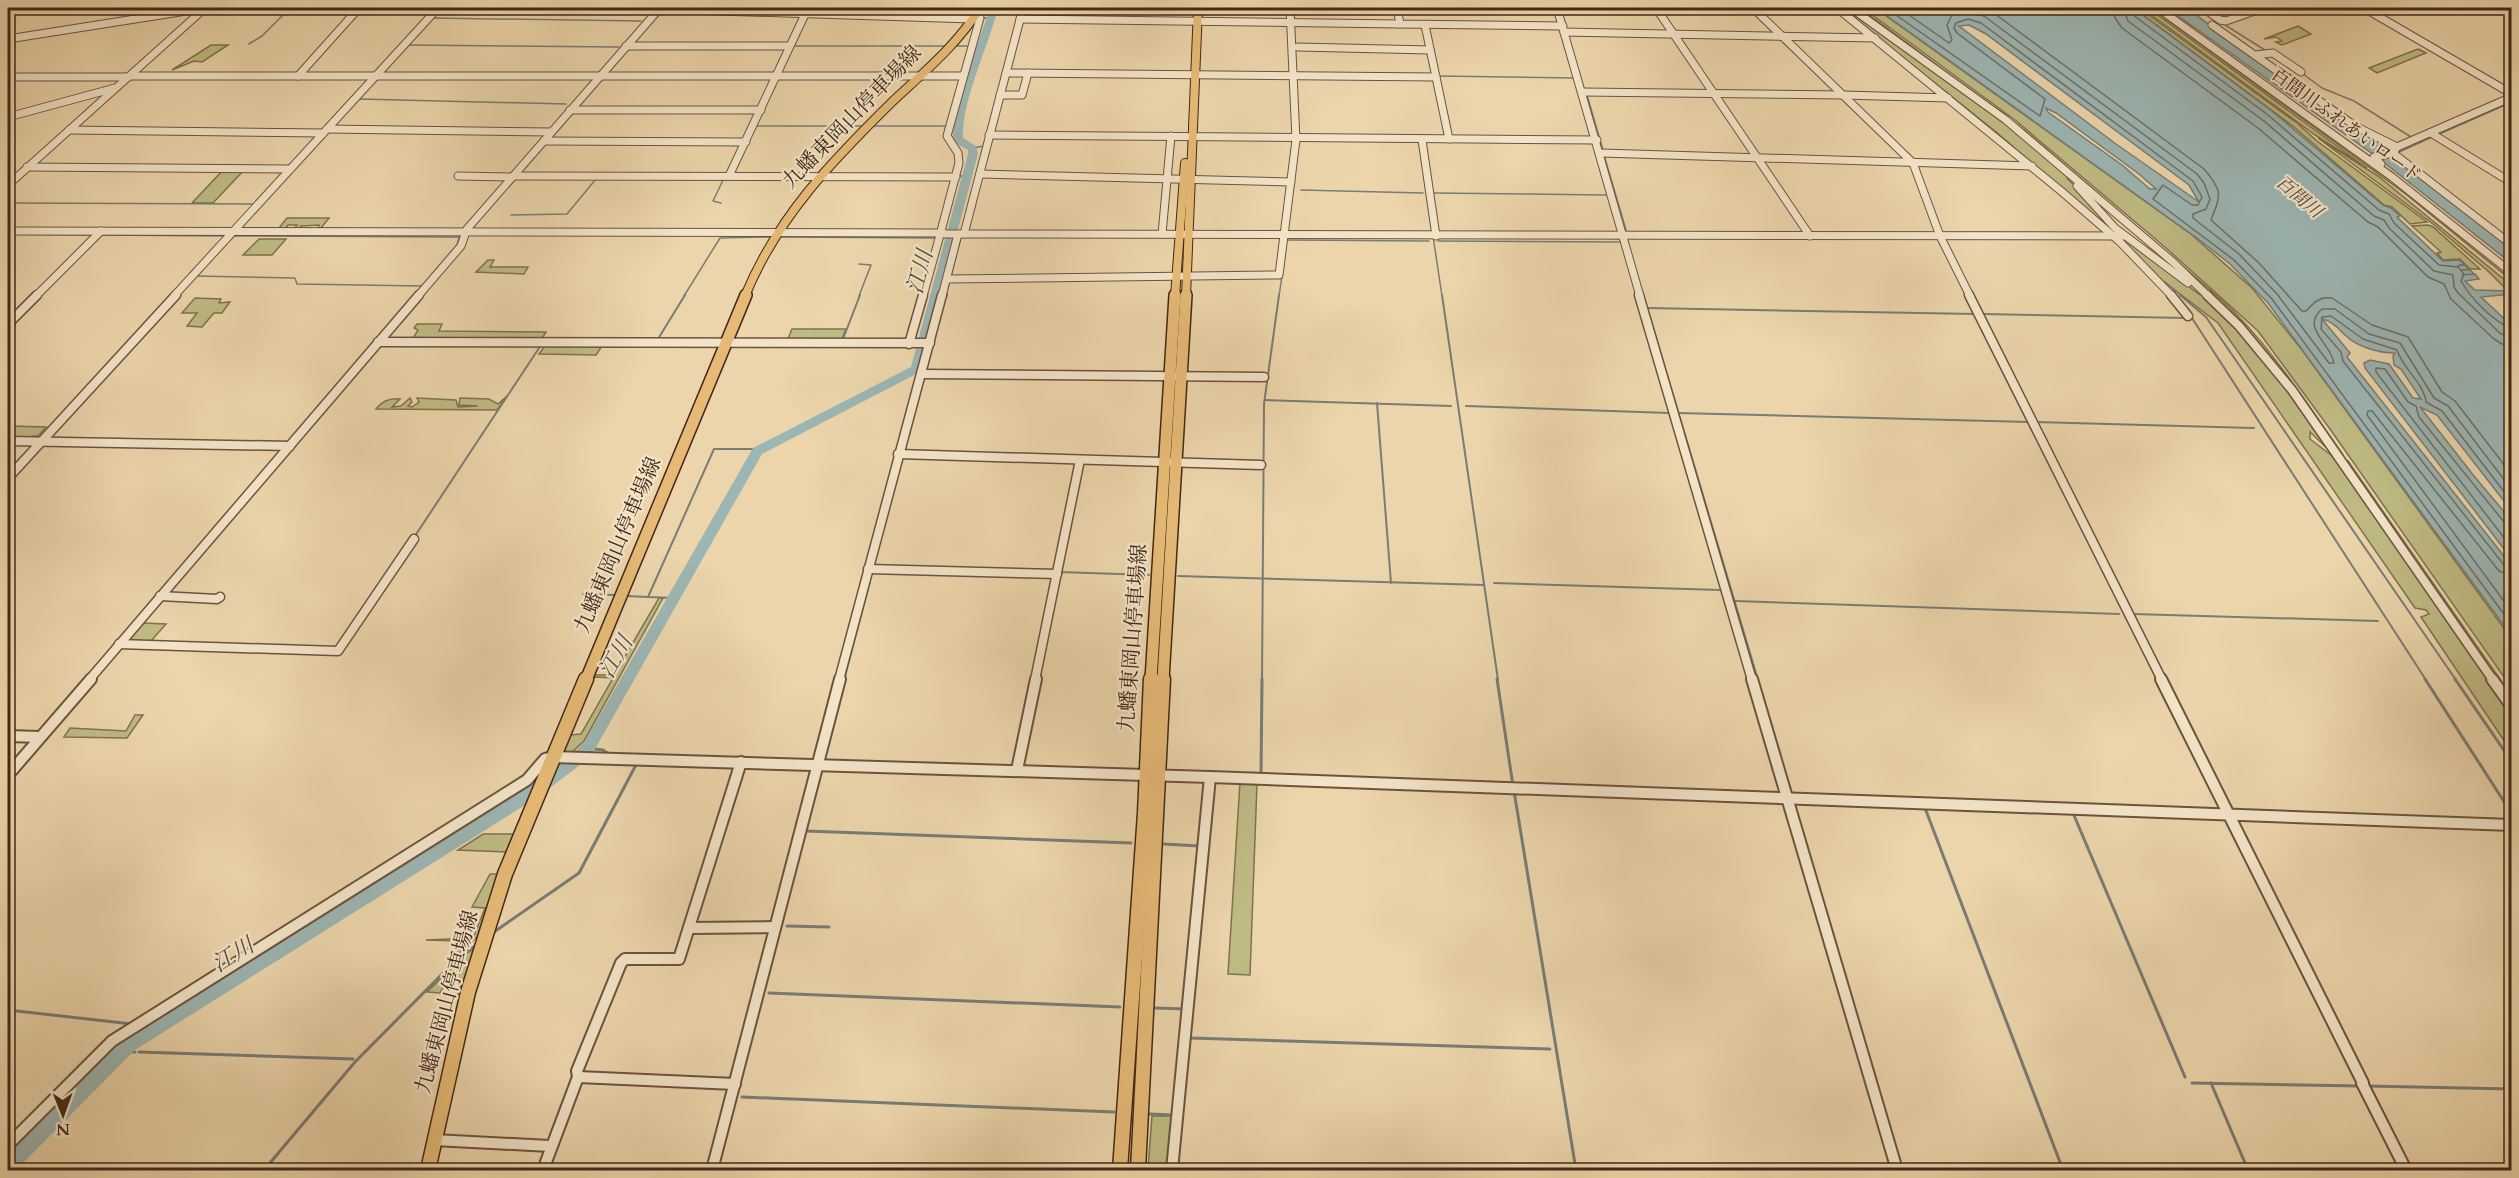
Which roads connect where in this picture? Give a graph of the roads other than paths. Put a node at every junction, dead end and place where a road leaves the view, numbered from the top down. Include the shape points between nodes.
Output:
1 (204, 8) edge
2 (359, 8) edge
3 (438, 8) edge
4 (658, 8) edge
5 (1023, 8) edge
6 (1198, 8) edge
7 (1290, 8) edge
8 (1296, 8) edge
9 (1397, 8) edge
10 (1557, 8) edge
11 (1563, 8) edge
12 (1656, 8) edge
13 (1753, 8) edge
14 (1837, 8) edge
15 (1851, 8) edge
16 (2158, 8) edge
17 (2203, 8) edge
18 (2263, 8) edge
19 (2364, 8) edge
20 (804, 12) edge
21 (976, 12) edge
22 (1020, 19) junction
23 (1197, 21) junction
24 (1293, 23) junction
25 (1398, 24) junction
26 (1425, 25) junction
27 (2212, 25) dead end
28 (1566, 31) junction
29 (1675, 35) junction
30 (1784, 36) junction
31 (1875, 38) junction
32 (8, 39) edge
33 (626, 46) junction
34 (788, 46) junction
35 (1298, 47) junction
36 (1428, 50) junction
37 (2255, 56) junction
38 (2301, 72) dead end
39 (1006, 73) junction
40 (1028, 73) junction
41 (1194, 74) junction
42 (1296, 75) junction
43 (129, 76) junction
44 (299, 76) junction
45 (373, 76) junction
46 (919, 76) junction
47 (963, 76) junction
48 (8, 77) edge
49 (596, 77) junction
50 (776, 77) junction
51 (1434, 77) junction
52 (117, 87) junction
53 (1585, 92) junction
54 (1715, 94) junction
55 (1000, 95) junction
56 (1844, 95) junction
57 (2511, 96) edge
58 (1948, 98) junction
59 (570, 110) junction
60 (760, 110) junction
61 (8, 117) edge
62 (70, 130) junction
63 (323, 132) junction
64 (549, 132) junction
65 (2334, 134) junction
66 (2435, 134) junction
67 (989, 135) junction
68 (1190, 136) junction
69 (1171, 137) junction
70 (1299, 137) junction
71 (1449, 139) junction
72 (1420, 140) junction
73 (1597, 140) junction
74 (544, 141) junction
75 (744, 142) junction
76 (2393, 151) junction
77 (1603, 153) junction
78 (2375, 156) junction
79 (1758, 158) junction
80 (1915, 163) junction
81 (2032, 166) junction
82 (29, 167) junction
83 (288, 169) junction
84 (980, 174) junction
85 (458, 176) dead end
86 (730, 176) junction
87 (818, 176) junction
88 (2073, 176) junction
89 (511, 177) junction
90 (956, 177) junction
91 (2392, 177) junction
92 (1167, 179) junction
93 (1187, 179) junction
94 (1291, 182) junction
95 (2511, 183) edge
96 (8, 185) edge
97 (8, 231) edge
98 (97, 234) junction
99 (959, 234) junction
100 (1162, 234) junction
101 (230, 235) junction
102 (1184, 235) junction
103 (1287, 235) junction
104 (1623, 235) junction
105 (1810, 235) junction
106 (8, 236) edge
107 (459, 236) junction
108 (775, 236) junction
109 (941, 236) junction
110 (1434, 236) junction
111 (1941, 236) junction
112 (2115, 236) junction
113 (2511, 245) edge
114 (2511, 273) edge
115 (1181, 276) junction
116 (949, 279) junction
117 (2209, 295) junction
118 (2188, 316) dead end
119 (8, 324) edge
120 (378, 342) junction
121 (725, 343) junction
122 (911, 343) junction
123 (930, 343) junction
124 (925, 374) junction
125 (1176, 376) junction
126 (1264, 377) dead end
127 (8, 441) edge
128 (38, 442) junction
129 (287, 446) junction
130 (901, 455) junction
131 (1080, 461) junction
132 (1171, 462) junction
133 (1261, 465) dead end
134 (8, 478) edge
135 (414, 539) dead end
136 (871, 569) junction
137 (1056, 573) junction
138 (160, 596) junction
139 (220, 597) dead end
140 (119, 644) junction
141 (2511, 707) edge
142 (8, 736) edge
143 (37, 737) junction
144 (550, 761) junction
145 (743, 762) junction
146 (821, 764) junction
147 (1017, 770) junction
148 (8, 774) edge
149 (1152, 775) junction
150 (1210, 777) junction
151 (1786, 799) junction
152 (2230, 817) junction
153 (2511, 825) edge
154 (775, 927) junction
155 (691, 928) junction
156 (578, 1077) junction
157 (735, 1084) junction
158 (434, 1140) junction
159 (8, 1145) edge
160 (550, 1146) junction
161 (428, 1170) edge
162 (543, 1170) edge
163 (712, 1170) edge
164 (1120, 1170) edge
165 (1138, 1170) edge
166 (1172, 1170) edge
167 (1897, 1170) edge
168 (2406, 1170) edge

1 - 32 street
1 - 43 street
2 - 44 street
3 - 45 street
4 - 20 street
4 - 33 street
4 - 49 street
5 - 22 street
6 - 23 main road, 九蟠東岡山停車場線
7 - 24 street
8 - 24 street
9 - 25 street
10 - 28 street
11 - 28 street
12 - 29 street
13 - 30 street
14 - 31 street
15 - 88 street via 1973,94
16 - 65 street, 百間川ふれあいロード
17 - 18 street via 2226,21
19 - 57 street
20 - 21 street
20 - 34 street
21 - 46 main road, 九蟠東岡山停車場線
21 - 47 street via 980,18
22 - 23 street
22 - 39 street
23 - 24 street
23 - 41 main road, 九蟠東岡山停車場線
24 - 25 street
24 - 35 street
24 - 42 street
25 - 26 street
26 - 28 street
26 - 36 street
27 - 37 street
28 - 29 street
28 - 53 street
29 - 30 street
29 - 54 street
30 - 31 street
30 - 56 street
31 - 58 street
33 - 34 street
33 - 49 street
34 - 50 street
35 - 36 street
35 - 42 street
36 - 51 street
37 - 38 street via 2270,53
37 - 76 street
39 - 40 street
39 - 55 street
40 - 41 street
40 - 55 street via 1022,95
41 - 42 street
41 - 68 main road, 九蟠東岡山停車場線
42 - 51 street
42 - 70 street
43 - 44 street
43 - 48 street
43 - 52 street
44 - 45 street
45 - 49 street
45 - 63 street
46 - 47 street
46 - 50 street
46 - 87 main road, 九蟠東岡山停車場線
47 - 90 street via 947,136 959,157
49 - 50 street
49 - 59 street
49 - 64 street
50 - 60 street
51 - 71 street
52 - 61 street
52 - 62 street
53 - 54 street
53 - 73 street
54 - 56 street
54 - 79 street
55 - 67 street
56 - 58 street
56 - 80 street
57 - 66 street
58 - 81 street
59 - 60 street
59 - 64 street
60 - 75 street
62 - 63 street
62 - 82 street
63 - 64 street
63 - 83 street
64 - 74 street
64 - 89 street
65 - 78 street
65 - 91 street, 百間川ふれあいロード
66 - 76 street
66 - 95 street
67 - 69 street
67 - 84 street
68 - 69 street
68 - 70 street
68 - 93 main road, 九蟠東岡山停車場線
69 - 92 street
70 - 72 street
70 - 94 street
70 - 103 street
71 - 72 street
71 - 73 street
72 - 110 street
73 - 77 street
74 - 75 street
74 - 89 street
75 - 86 street
76 - 78 street
76 - 113 street
77 - 79 street
77 - 104 street
78 - 91 street
79 - 80 street
79 - 105 street
80 - 81 street
80 - 111 street
81 - 112 street
82 - 83 street
82 - 96 street
83 - 101 street
84 - 92 street
84 - 99 street
85 - 89 street
86 - 87 street
86 - 89 street
87 - 90 street
87 - 108 main road, 九蟠東岡山停車場線
88 - 112 street via 2070,177
88 - 117 street
89 - 107 street
90 - 109 street
91 - 114 street, 百間川ふれあいロード
92 - 93 street
92 - 100 street
93 - 94 street
93 - 102 main road, 九蟠東岡山停車場線
94 - 103 street
97 - 98 street
98 - 101 street
98 - 106 street
98 - 119 street
99 - 100 street
99 - 109 street
99 - 116 street
100 - 102 street
101 - 107 street
101 - 128 street
102 - 103 street
102 - 115 main road, 九蟠東岡山停車場線
103 - 110 street
103 - 115 street via 1279,274
104 - 105 street
104 - 110 street
104 - 151 street
105 - 111 street
107 - 108 street
107 - 120 street
108 - 109 street
108 - 121 main road, 九蟠東岡山停車場線
109 - 122 street
111 - 112 street
111 - 152 street
112 - 117 street
112 - 118 street via 2166,287
115 - 116 street
115 - 125 main road, 九蟠東岡山停車場線
116 - 123 street
117 - 141 street via 2292,390
120 - 121 street
120 - 129 street
121 - 122 street
121 - 144 main road, 九蟠東岡山停車場線
122 - 123 street
123 - 124 street
124 - 125 street
124 - 130 street
125 - 126 street
125 - 132 main road, 九蟠東岡山停車場線
127 - 128 street
128 - 129 street
128 - 134 street
129 - 138 street
130 - 131 street
130 - 136 street
131 - 132 street
131 - 137 street
132 - 133 street
132 - 149 main road, 九蟠東岡山停車場線
135 - 140 street via 338,651
136 - 137 street
136 - 146 street
137 - 147 street
138 - 139 street
138 - 140 street
140 - 143 street
142 - 143 street
143 - 148 street
144 - 145 street via 593,756
144 - 158 main road, 九蟠東岡山停車場線 via 505,874 476,962
144 - 159 street via 545,759 528,780 112,1041
145 - 146 street
145 - 155 street
146 - 147 street
146 - 154 street
147 - 149 street
149 - 150 street
149 - 164 main road, 九蟠東岡山停車場線
149 - 165 main road, 九蟠東岡山停車場線
150 - 151 street
150 - 166 street
151 - 152 street
151 - 167 street
152 - 153 street
152 - 168 street
154 - 155 street
154 - 157 street
155 - 156 street via 679,959 625,959 621,963 577,1071
156 - 157 street
156 - 160 street
157 - 163 street
158 - 160 street
158 - 161 main road, 九蟠東岡山停車場線
160 - 162 street

